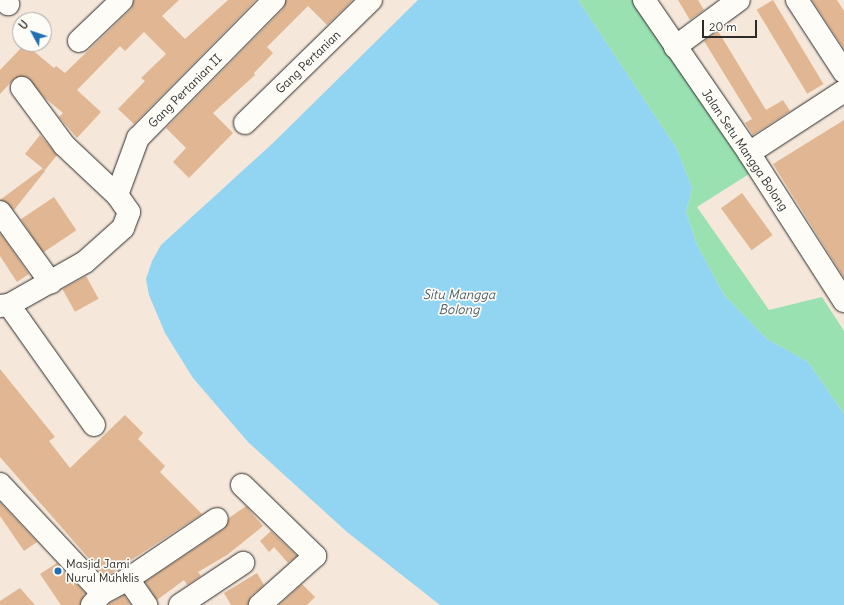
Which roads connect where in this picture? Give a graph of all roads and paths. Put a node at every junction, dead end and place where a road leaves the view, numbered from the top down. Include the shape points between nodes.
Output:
1 (122, 0) edge
2 (274, 0) edge
3 (371, 0) edge
4 (644, 0) edge
5 (739, 0) edge
6 (797, 0) edge
7 (79, 41) dead end
8 (675, 47) junction
9 (844, 72) edge
10 (22, 88) dead end
11 (844, 91) edge
12 (245, 123) dead end
13 (749, 153) junction
14 (117, 195) junction
15 (0, 212) edge
16 (51, 283) junction
17 (844, 301) edge
18 (4, 306) edge
19 (94, 425) dead end
20 (0, 484) edge
21 (242, 485) dead end
22 (217, 519) dead end
23 (243, 563) dead end
24 (128, 579) junction
25 (97, 599) edge
26 (146, 605) edge
27 (180, 605) edge
28 (260, 605) edge

1 - 7 street
2 - 14 street, Gang Pertanian II via 138,138
3 - 12 street, Gang Pertanian
4 - 8 street, Jalan Setu Mangga Bolong
5 - 8 street
6 - 9 street
8 - 13 street, Jalan Setu Mangga Bolong
10 - 14 street via 64,145
11 - 13 street
13 - 17 street, Jalan Setu Mangga Bolong
14 - 16 street via 128,207 123,228 84,262
15 - 16 street
16 - 18 street
18 - 19 street
20 - 25 street
21 - 28 street via 315,556
22 - 24 street
23 - 27 street
24 - 25 street
24 - 26 street

